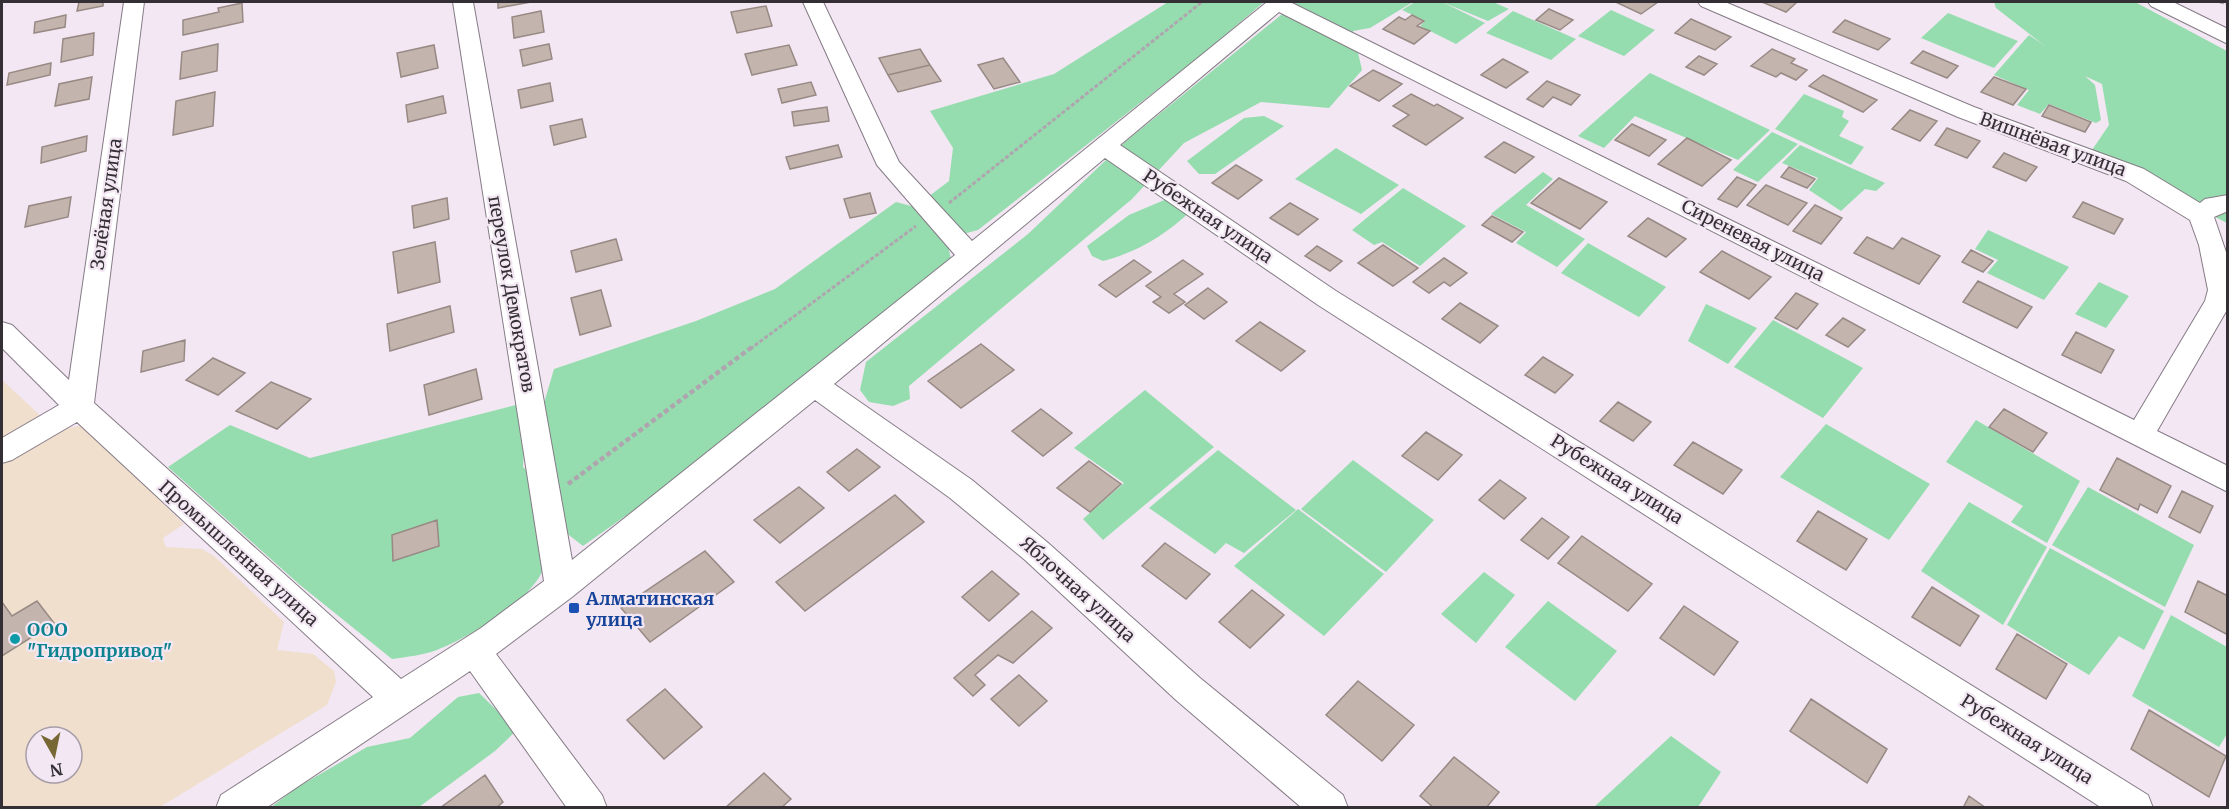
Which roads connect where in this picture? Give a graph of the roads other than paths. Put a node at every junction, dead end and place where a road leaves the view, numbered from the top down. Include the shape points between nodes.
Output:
1 (134, 2) edge
2 (463, 2) edge
3 (813, 2) edge
4 (1278, 2) edge
5 (1708, 2) edge
6 (2158, 2) edge
7 (2188, 2) edge
8 (2228, 18) edge
9 (2228, 38) edge
10 (1102, 145) junction
11 (2228, 203) edge
12 (2201, 215) junction
13 (970, 256) junction
14 (2224, 297) edge
15 (2, 332) edge
16 (814, 385) junction
17 (79, 407) junction
18 (2140, 435) junction
19 (2, 452) edge
20 (2228, 480) edge
21 (561, 587) junction
22 (474, 650) junction
23 (399, 699) junction
24 (234, 807) edge
25 (589, 807) edge
26 (1330, 807) edge
27 (2135, 807) edge

1 - 17 street, Зелёная улица
2 - 21 street, переулок Демократов
3 - 13 street via 889,165
4 - 10 street
4 - 18 street, Сиреневая улица
5 - 12 street, Вишнёвая улица via 1966,112 2121,168
6 - 9 street
7 - 8 street
10 - 13 street
10 - 27 street, Рубежная улица via 1327,298
11 - 12 street via 2214,205
12 - 14 street
13 - 16 street
14 - 18 street via 2218,301
15 - 17 street, Промышленная улица
16 - 21 street
16 - 26 street, Яблочная улица via 961,489
17 - 19 street
17 - 23 street, Промышленная улица
18 - 20 street, Сиреневая улица
21 - 22 street
22 - 23 street
22 - 25 street
23 - 24 street

